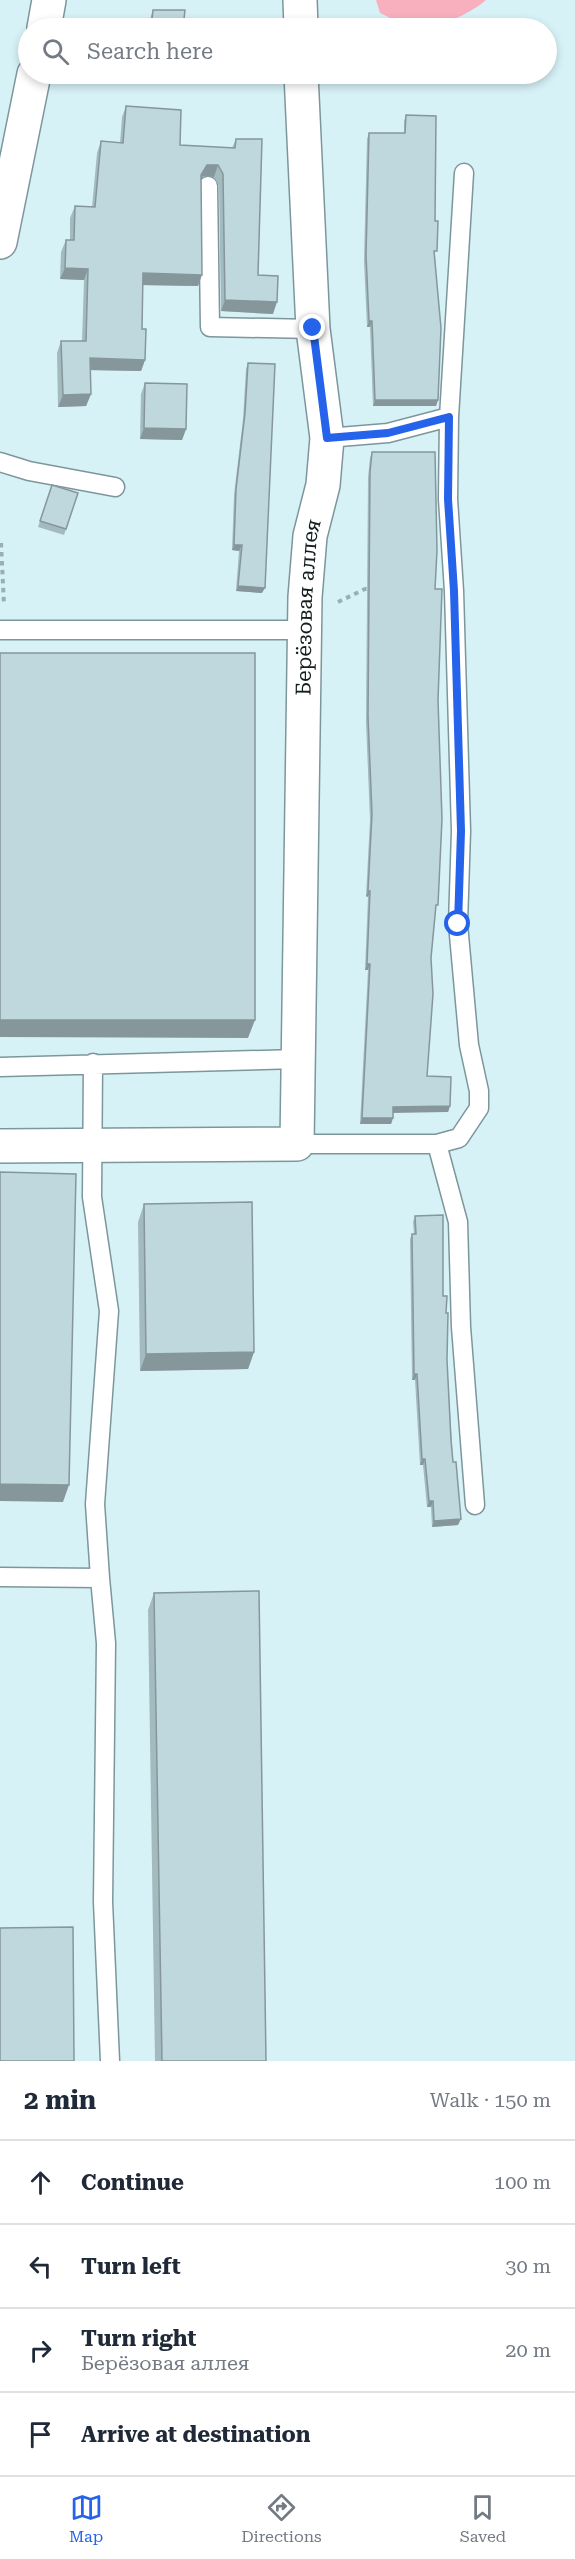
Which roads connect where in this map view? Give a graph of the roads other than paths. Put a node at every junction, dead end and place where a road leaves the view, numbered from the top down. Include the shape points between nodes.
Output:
1 (49, 0) edge
2 (300, 0) edge
3 (46, 18) edge
4 (301, 18) edge
5 (32, 84) edge
6 (301, 84) edge
7 (464, 173) dead end
8 (208, 186) dead end
9 (0, 242) edge
10 (313, 328) junction
11 (449, 417) junction
12 (327, 438) junction
13 (0, 462) edge
14 (115, 487) dead end
15 (2, 630) edge
16 (304, 630) junction
17 (298, 1059) junction
18 (93, 1064) junction
19 (0, 1067) edge
20 (297, 1144) junction
21 (437, 1144) junction
22 (94, 1145) junction
23 (0, 1146) edge
24 (476, 1505) dead end
25 (0, 1577) edge
26 (100, 1578) junction
27 (110, 2061) edge

1 - 3 street
2 - 4 street
5 - 9 street
6 - 10 street, Берёзовая аллея
7 - 11 lane
8 - 10 lane via 210,327
10 - 12 street, Берёзовая аллея
11 - 12 lane via 388,433
11 - 21 lane via 448,499 461,831 458,924 479,1107 459,1138
12 - 16 street, Берёзовая аллея via 323,485 310,536
13 - 14 lane
15 - 16 lane
16 - 17 street, Берёзовая аллея
17 - 18 lane
17 - 20 street, Берёзовая аллея
18 - 19 lane
18 - 22 lane
20 - 21 lane
20 - 22 street
21 - 24 lane via 458,1222 461,1327
22 - 23 street
22 - 26 lane via 92,1197 109,1311 95,1504
25 - 26 lane
26 - 27 lane via 106,1643 103,1902

